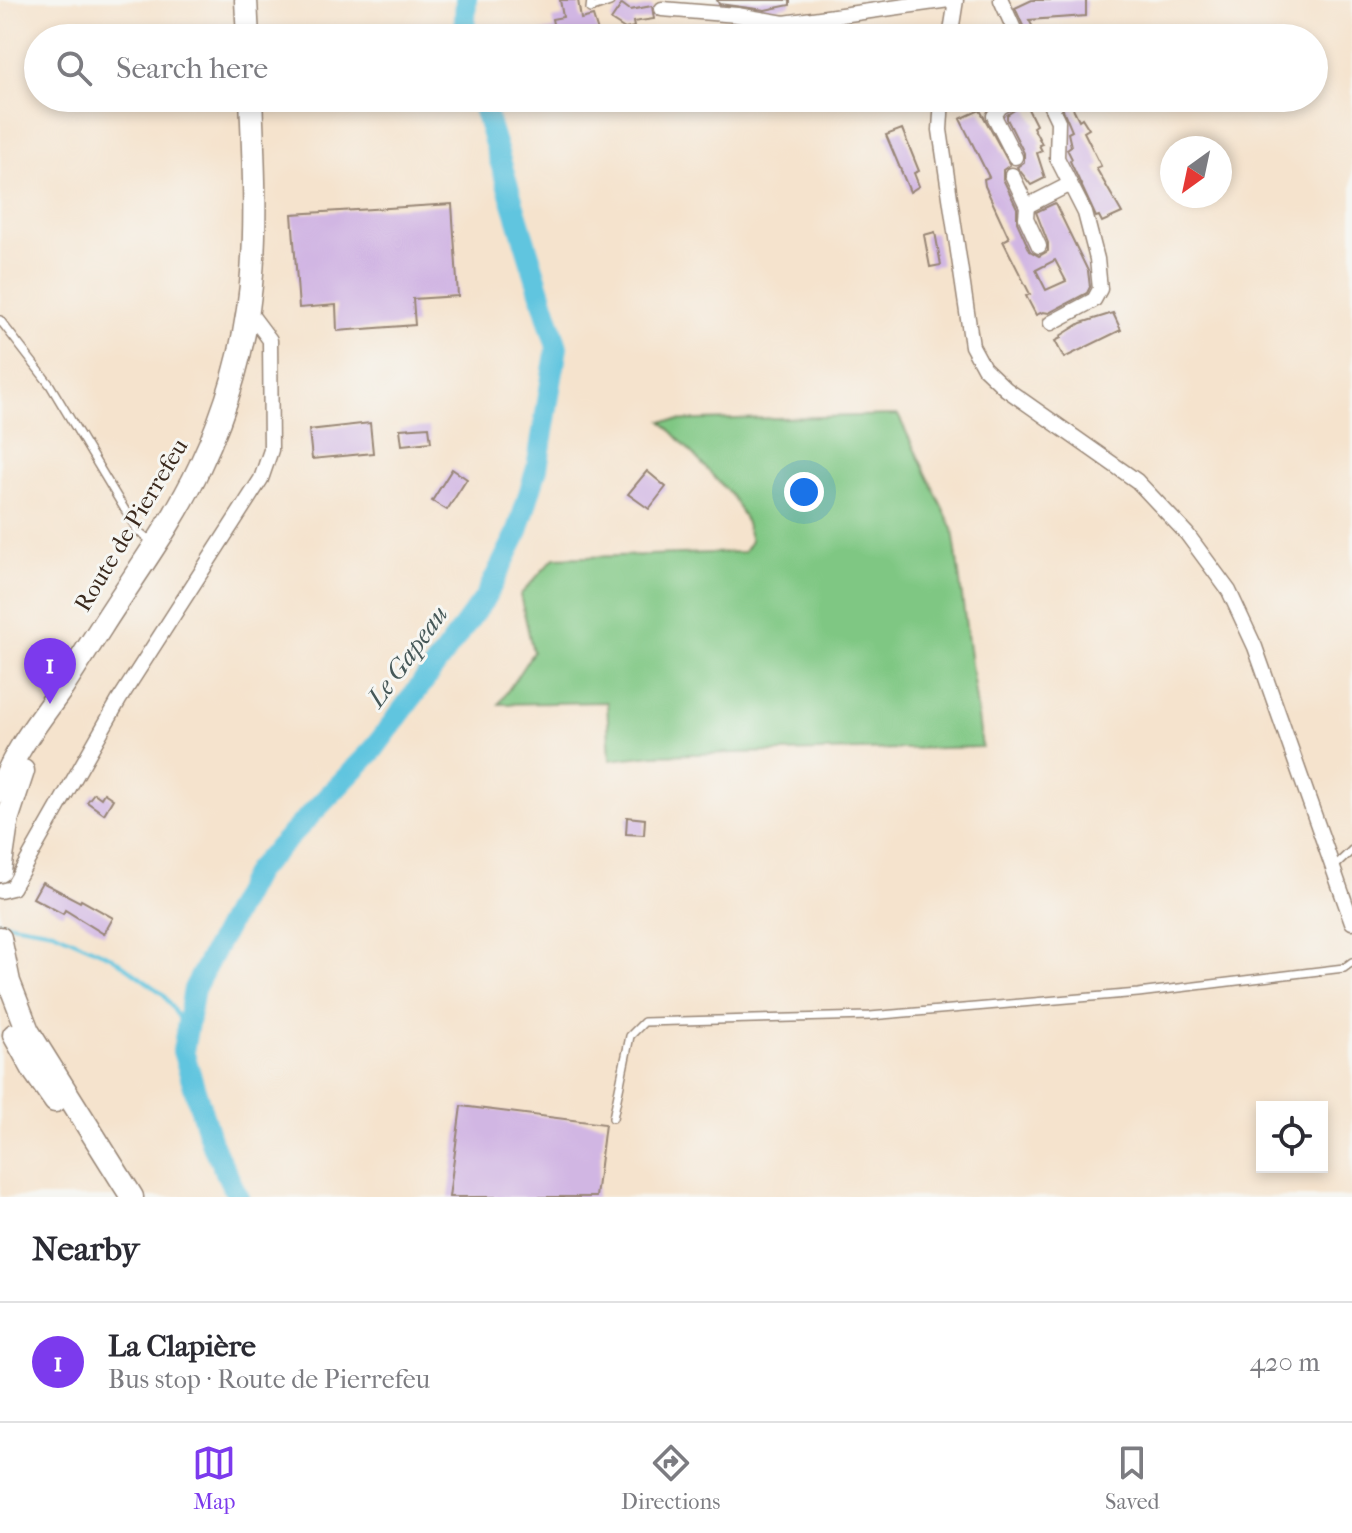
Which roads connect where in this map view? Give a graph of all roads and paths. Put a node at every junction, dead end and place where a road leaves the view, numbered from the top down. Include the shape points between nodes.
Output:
1 (246, 0) edge
2 (591, 0) edge
3 (949, 0) edge
4 (956, 0) edge
5 (1001, 0) edge
6 (610, 2) dead end
7 (662, 9) dead end
8 (247, 24) edge
9 (952, 24) edge
10 (1012, 24) edge
11 (252, 112) edge
12 (941, 112) edge
13 (997, 112) edge
14 (1054, 112) edge
15 (1015, 157) dead end
16 (1012, 175) dead end
17 (1070, 184) junction
18 (1027, 206) junction
19 (1039, 246) dead end
20 (249, 312) junction
21 (0, 320) edge
22 (1051, 323) dead end
23 (154, 543) junction
24 (63, 687) junction
25 (0, 791) edge
26 (1352, 850) edge
27 (1333, 868) junction
28 (0, 871) edge
29 (0, 891) edge
30 (1352, 922) edge
31 (0, 938) edge
32 (1352, 962) edge
33 (0, 1000) edge
34 (613, 1118) dead end
35 (110, 1165) junction
36 (132, 1197) edge

1 - 8 main road
2 - 6 lane via 590,9
3 - 7 street via 784,23
4 - 9 street
5 - 10 street
11 - 20 main road, Route de Pierrefeu via 256,213
12 - 27 street via 949,204 972,346 984,368 1006,389 1137,481 1187,534 1229,591 1255,647
13 - 15 street
14 - 17 street via 1057,158
16 - 18 street
17 - 18 street
17 - 22 street via 1085,213 1100,289 1094,300
18 - 19 street via 1026,218
20 - 23 main road, Route de Pierrefeu via 241,356 217,427
20 - 29 street via 270,340 271,450 261,479 119,700 12,888
21 - 23 lane via 50,385 137,530
23 - 24 main road, Route de Pierrefeu
24 - 25 main road, Route de Pierrefeu via 13,761
24 - 28 main road, Route de Pierrefeu via 15,791
26 - 27 lane
27 - 30 street
31 - 35 main road via 9,982 28,1031
32 - 34 lane via 1344,968 1122,995 870,1016 644,1022 630,1036
33 - 35 main road via 34,1071
35 - 36 main road

